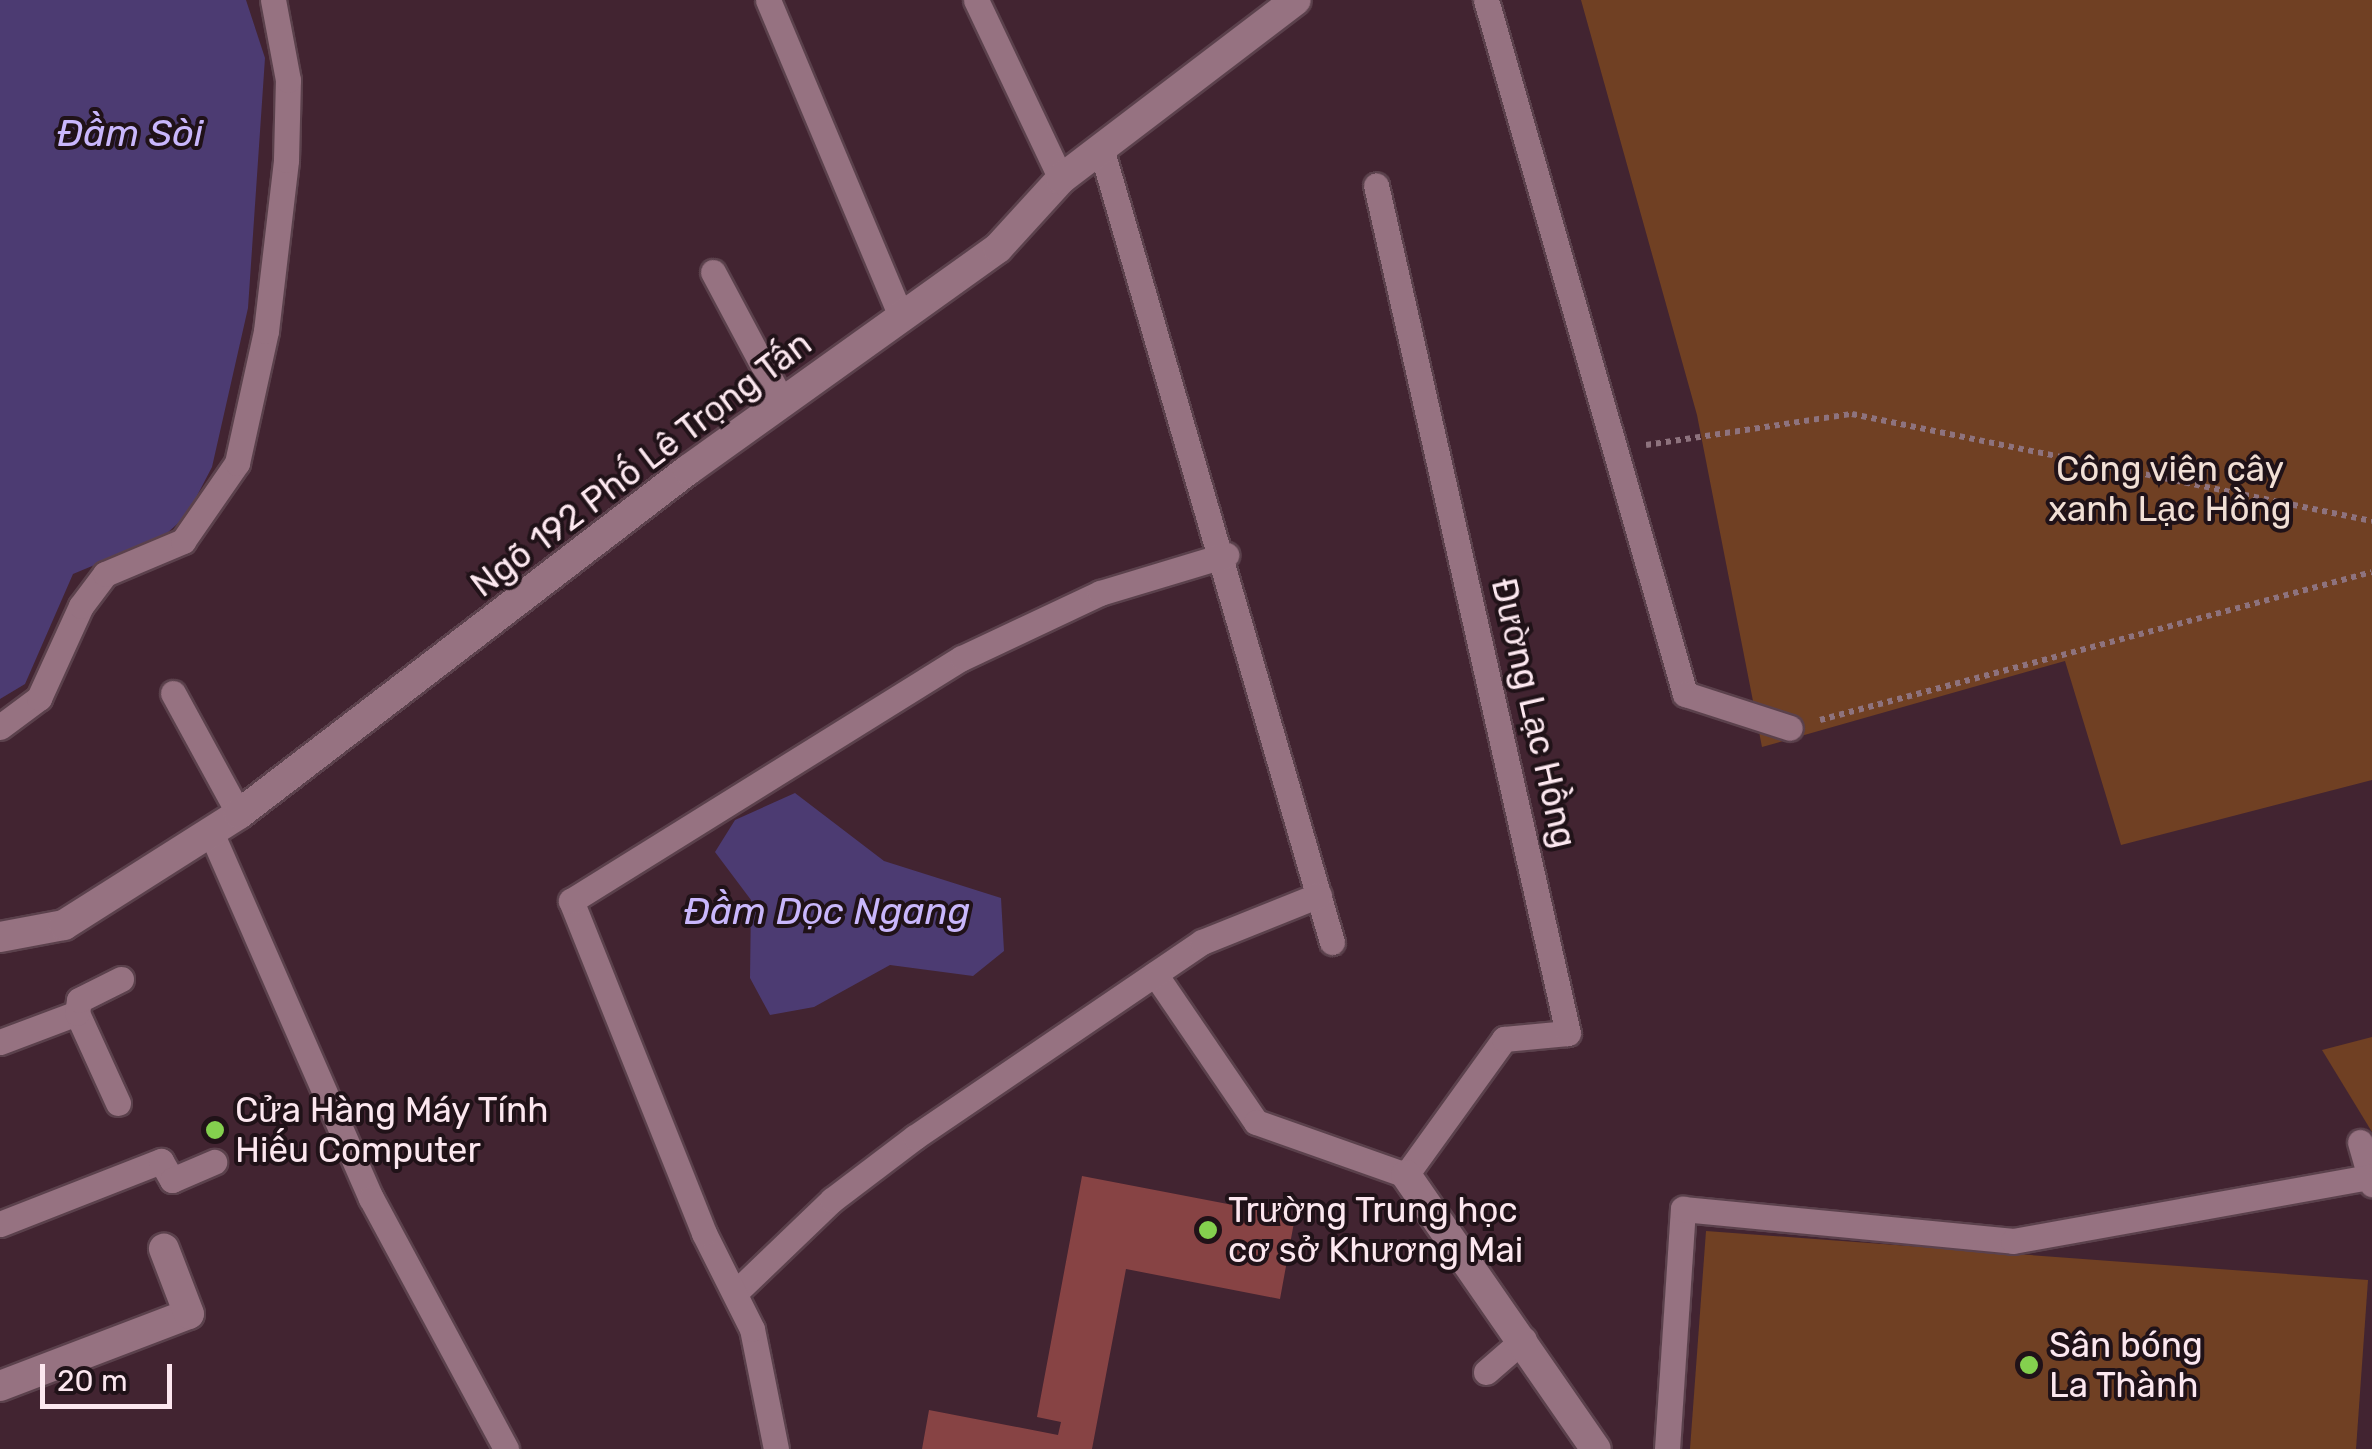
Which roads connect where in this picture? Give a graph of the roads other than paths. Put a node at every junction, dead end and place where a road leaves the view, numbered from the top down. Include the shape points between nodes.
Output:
1 (273, 0) edge
2 (768, 0) edge
3 (976, 0) edge
4 (1296, 0) edge
5 (1486, 0) edge
6 (1261, 9) edge
7 (1100, 148) junction
8 (1062, 179) junction
9 (1376, 185) dead end
10 (713, 272) dead end
11 (901, 316) junction
12 (782, 400) junction
13 (1226, 556) junction
14 (173, 693) dead end
15 (0, 727) edge
16 (1790, 728) road end
17 (239, 814) junction
18 (210, 830) junction
19 (1319, 894) junction
20 (0, 937) edge
21 (1332, 942) dead end
22 (1155, 974) junction
23 (121, 979) dead end
24 (77, 1012) junction
25 (0, 1042) edge
26 (118, 1103) dead end
27 (2360, 1142) dead end
28 (214, 1162) dead end
29 (1406, 1175) junction
30 (2371, 1180) edge
31 (0, 1224) edge
32 (164, 1249) dead end
33 (737, 1292) junction
34 (1524, 1339) junction
35 (1486, 1372) dead end
36 (0, 1386) edge
37 (506, 1449) edge
38 (776, 1449) edge
39 (1596, 1449) edge
40 (1667, 1449) edge

1 - 15 lane via 288,80 286,160 266,330 236,463 183,541 105,574 81,606 39,698
2 - 11 lane
3 - 8 lane
4 - 6 street, Ngõ 192 Phố Lê Trọng Tấn
5 - 16 lane via 1685,694
6 - 7 street, Ngõ 192 Phố Lê Trọng Tấn
7 - 8 street, Ngõ 192 Phố Lê Trọng Tấn
7 - 13 lane
8 - 11 street, Ngõ 192 Phố Lê Trọng Tấn via 998,248
9 - 29 lane, Đường Lạc Hồng via 1568,1033 1504,1040
10 - 12 lane
11 - 12 street, Ngõ 192 Phố Lê Trọng Tấn
12 - 17 street, Ngõ 192 Phố Lê Trọng Tấn
13 - 19 lane
13 - 33 lane via 1100,593 962,658 571,901 704,1233
14 - 17 lane
17 - 18 street, Ngõ 192 Phố Lê Trọng Tấn
18 - 20 street, Ngõ 192 Phố Lê Trọng Tấn via 64,925
18 - 37 lane via 371,1198
19 - 21 lane
19 - 22 lane via 1202,942
22 - 29 lane via 1256,1122
22 - 33 lane via 832,1200
23 - 24 lane via 79,1000
24 - 25 lane
24 - 26 lane
27 - 30 lane
28 - 31 lane via 172,1180 161,1161
29 - 34 street
30 - 40 lane via 2013,1241 1683,1209
32 - 36 street via 190,1314
33 - 38 lane
34 - 35 lane
34 - 39 street

